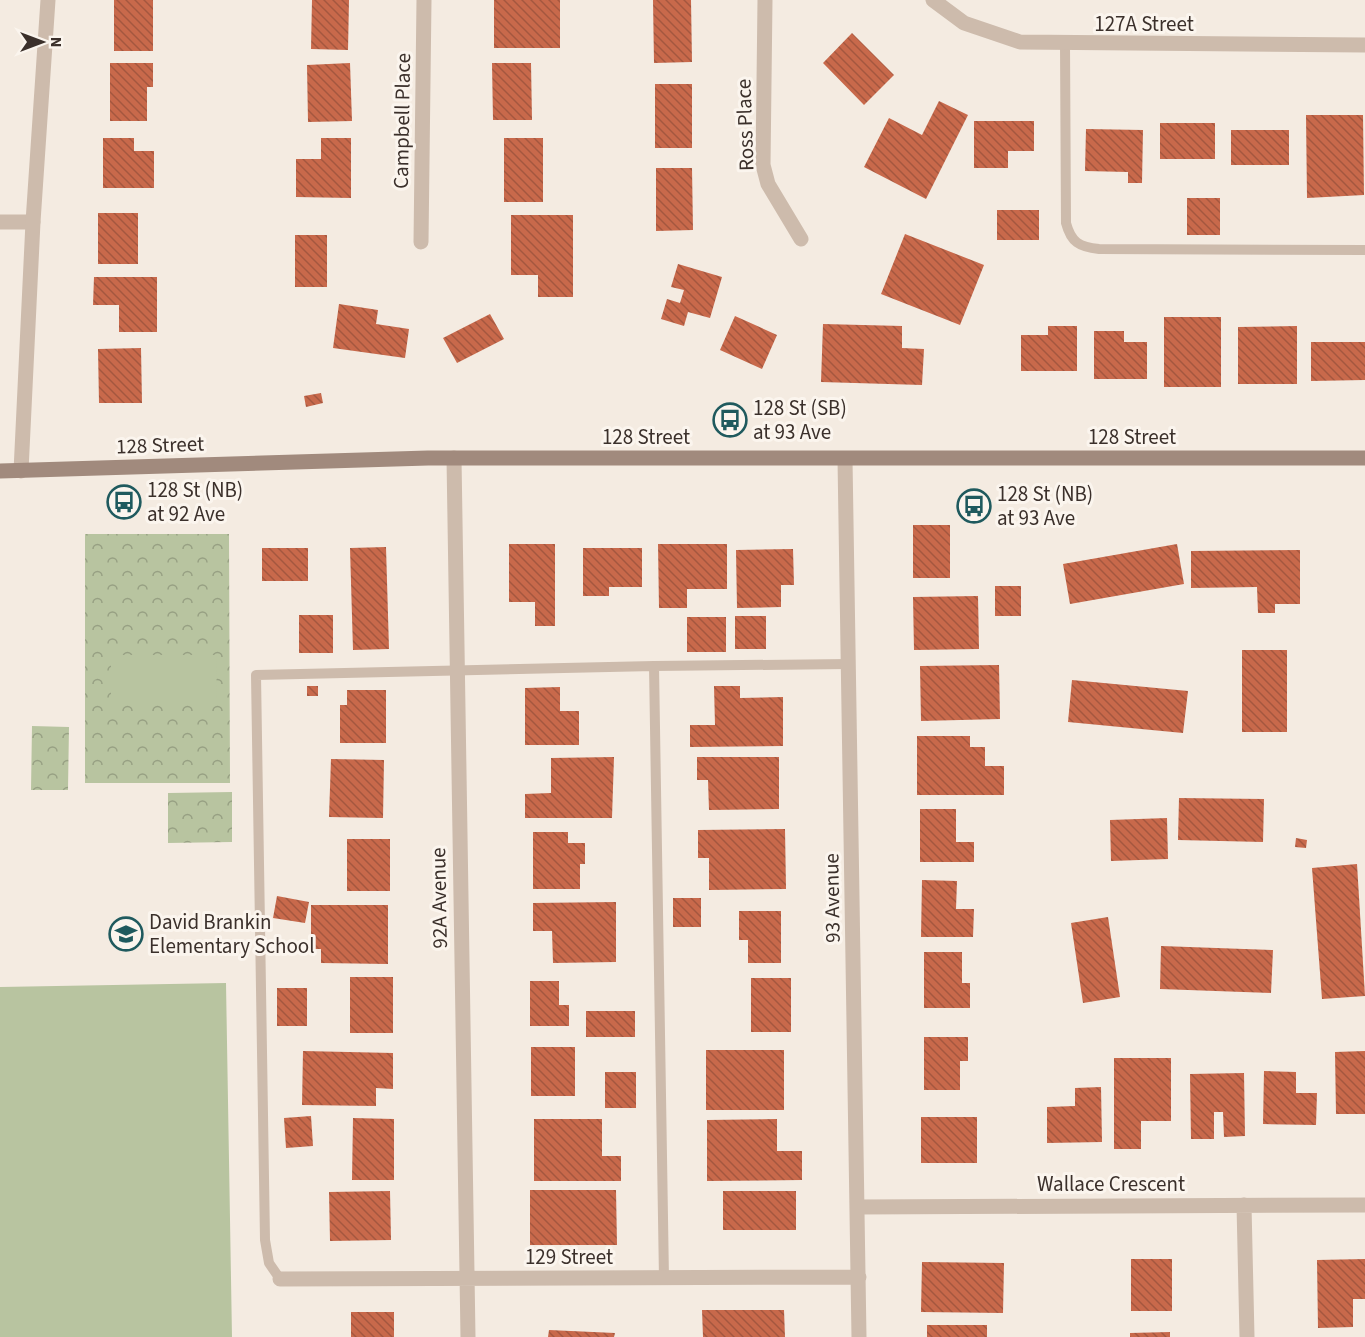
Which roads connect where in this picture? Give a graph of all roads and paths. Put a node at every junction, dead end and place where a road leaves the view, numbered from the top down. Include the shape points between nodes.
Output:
1 (48, 0) edge
2 (424, 0) edge
3 (765, 0) edge
4 (933, 0) edge
5 (1065, 45) junction
6 (1365, 45) edge
7 (0, 222) edge
8 (33, 222) junction
9 (801, 240) dead end
10 (421, 242) dead end
11 (1365, 250) edge
12 (454, 458) junction
13 (1365, 458) edge
14 (845, 459) junction
15 (0, 471) edge
16 (21, 471) junction
17 (849, 664) junction
18 (654, 666) junction
19 (457, 670) junction
20 (1244, 1205) junction
21 (1365, 1205) edge
22 (858, 1207) junction
23 (466, 1277) junction
24 (859, 1277) junction
25 (280, 1279) joint
26 (664, 1279) junction
27 (468, 1337) edge
28 (859, 1337) edge
29 (1247, 1337) edge

1 - 8 street
2 - 10 street, Campbell Place
3 - 9 street, Ross Place via 763,165 768,184
4 - 5 street, 127A Street via 964,23 992,34 1020,42
5 - 6 street, 127A Street
5 - 11 lane via 1066,222 1076,244 1100,249
7 - 8 street
8 - 16 street
12 - 14 main road, 128 Street
12 - 16 main road, 128 Street
12 - 19 street, 92A Avenue
13 - 14 main road, 128 Street
14 - 17 street, 93 Avenue
15 - 16 main road, 128 Street
17 - 18 lane
17 - 22 street, 93 Avenue
18 - 19 lane
18 - 26 lane
19 - 23 street, 92A Avenue
19 - 25 lane via 256,675 265,1240 269,1263
20 - 21 street, Wallace Crescent
20 - 22 street, Wallace Crescent
20 - 29 street
22 - 24 street, 93 Avenue
23 - 25 street, 129 Street
23 - 26 street, 129 Street
23 - 27 street, 92A Avenue
24 - 26 street, 129 Street
24 - 28 street, 93 Avenue

